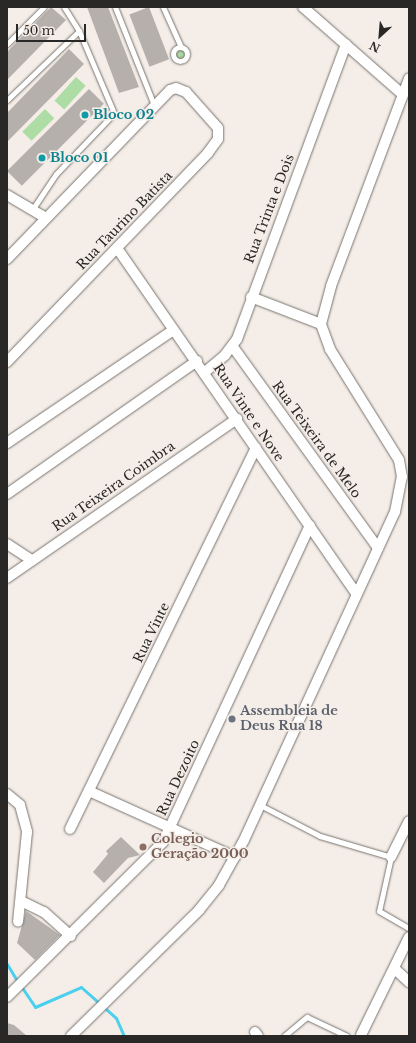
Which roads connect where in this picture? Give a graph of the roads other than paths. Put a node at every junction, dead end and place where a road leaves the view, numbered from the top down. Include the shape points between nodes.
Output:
1 (44, 7) edge
2 (64, 7) edge
3 (115, 7) edge
4 (163, 7) edge
5 (303, 7) edge
6 (79, 31) junction
7 (7, 44) edge
8 (346, 45) junction
9 (180, 47) dead end
10 (409, 78) edge
11 (402, 95) junction
12 (7, 100) edge
13 (154, 105) junction
14 (7, 195) edge
15 (31, 211) junction
16 (46, 218) junction
17 (117, 248) junction
18 (7, 259) edge
19 (251, 297) junction
20 (321, 324) junction
21 (173, 330) junction
22 (233, 347) junction
23 (197, 361) junction
24 (7, 362) edge
25 (205, 372) junction
26 (237, 419) junction
27 (7, 443) edge
28 (256, 448) junction
29 (7, 494) edge
30 (310, 526) junction
31 (7, 544) edge
32 (378, 548) junction
33 (32, 560) junction
34 (7, 578) edge
35 (357, 594) junction
36 (91, 792) junction
37 (7, 794) edge
38 (260, 805) junction
39 (409, 821) edge
40 (70, 829) dead end
41 (170, 829) junction
42 (235, 857) junction
43 (391, 857) junction
44 (21, 901) junction
45 (18, 922) dead end
46 (409, 928) edge
47 (71, 936) junction
48 (409, 937) edge
49 (396, 970) junction
50 (409, 982) edge
51 (7, 996) edge
52 (360, 1035) edge
53 (71, 1036) edge
54 (284, 1036) edge
55 (347, 1036) edge

1 - 7 lane
2 - 6 lane
3 - 13 lane
4 - 9 lane
5 - 8 street
6 - 12 lane
6 - 15 lane via 114,113 56,174
8 - 11 street
8 - 19 street, Rua Trinta e Dois
10 - 11 street
11 - 20 street via 331,286
13 - 16 street
13 - 17 street, Rua Taurino Batista via 170,90 176,88 186,92 218,128 218,139
14 - 15 street
15 - 16 street
16 - 18 street
17 - 21 street, Rua Vinte e Nove
17 - 24 street, Rua Taurino Batista
19 - 20 street
19 - 22 street, Rua Trinta e Dois
20 - 32 street via 330,350 399,460 399,499
21 - 23 street, Rua Vinte e Nove
21 - 27 street
22 - 25 street, Rua Trinta e Dois
22 - 32 street, Rua Teixeira de Melo
23 - 25 street, Rua Vinte e Nove
23 - 29 street
25 - 26 street, Rua Vinte e Nove
26 - 28 street, Rua Vinte e Nove
26 - 33 street, Rua Teixeira Coimbra
28 - 30 street, Rua Vinte e Nove
28 - 36 street, Rua Vinte
30 - 35 street, Rua Vinte e Nove
30 - 41 street, Rua Dezoito
31 - 33 street
32 - 35 street
33 - 34 street, Rua Teixeira Coimbra
35 - 38 street
36 - 40 street, Rua Vinte
36 - 41 street
37 - 44 street via 20,805 27,832
38 - 42 street
38 - 43 lane via 320,836
39 - 43 street
41 - 42 street
41 - 47 street, Rua Dezoito via 151,856
42 - 53 street via 200,910
43 - 46 lane via 379,911
44 - 45 street
44 - 47 street via 44,912
47 - 51 street, Rua Dezoito
48 - 49 street
49 - 50 street
49 - 52 street
54 - 55 lane via 307,1017

